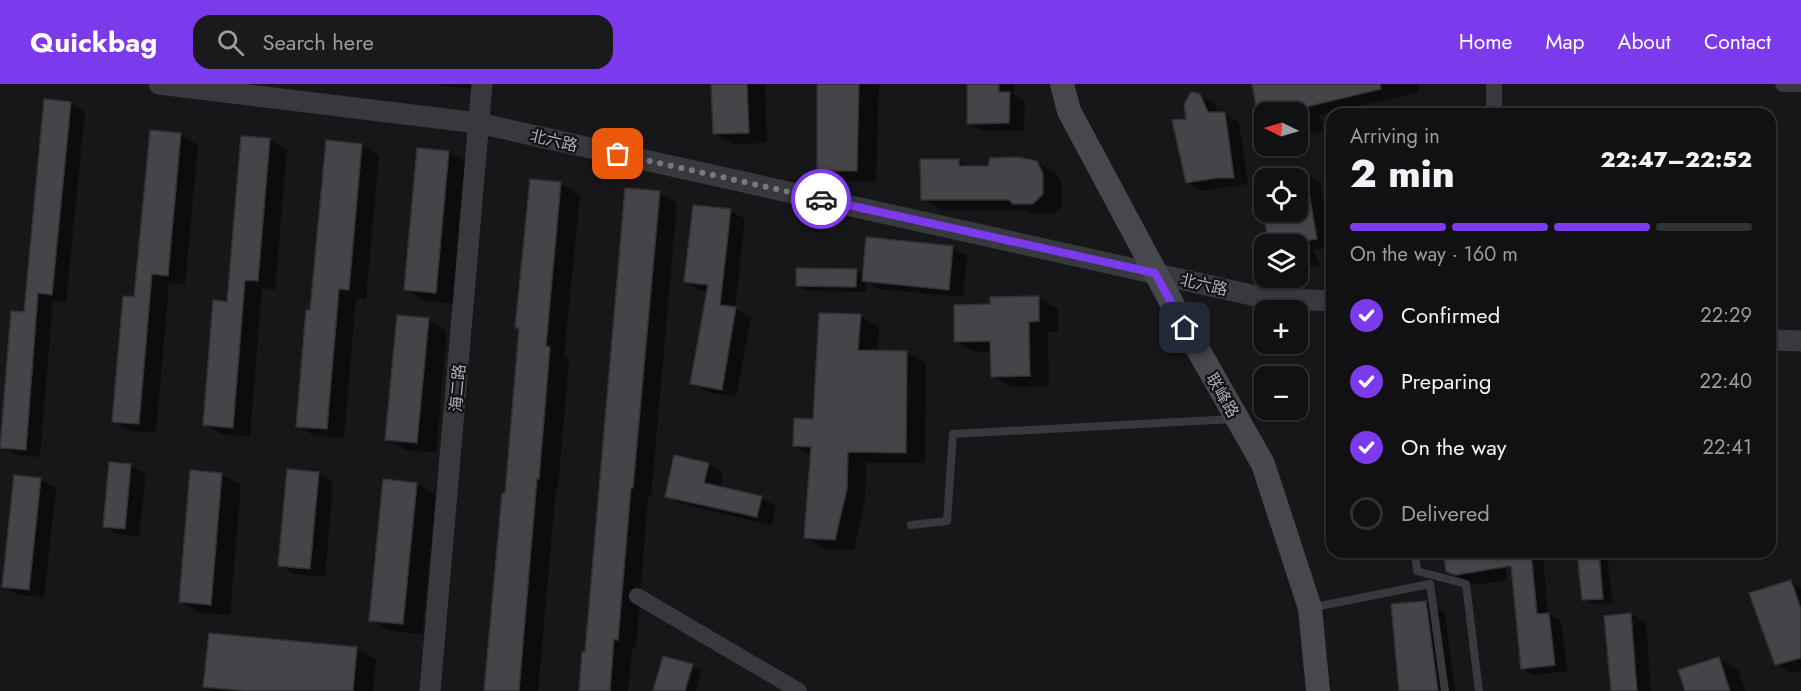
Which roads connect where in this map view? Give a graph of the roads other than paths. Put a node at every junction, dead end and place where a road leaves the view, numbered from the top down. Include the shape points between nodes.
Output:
1 (159, 84) edge
2 (482, 84) edge
3 (1062, 84) edge
4 (1494, 84) edge
5 (1783, 84) edge
6 (1801, 84) edge
7 (1494, 108) edge
8 (478, 123) junction
9 (1155, 273) junction
10 (1326, 301) edge
11 (1776, 340) edge
12 (1801, 341) edge
13 (1237, 419) junction
14 (911, 525) dead end
15 (1416, 558) edge
16 (637, 596) dead end
17 (1310, 608) junction
18 (430, 691) edge
19 (799, 691) edge
20 (1318, 691) edge
21 (1445, 691) edge
22 (1479, 691) edge

1 - 8 street, 北六路
2 - 8 street, 海二路
3 - 9 main road, 联峰路 via 1069,111
4 - 7 street
5 - 6 street
8 - 9 street, 北六路
8 - 18 street, 海二路
9 - 10 street, 北六路 via 1265,298
9 - 13 main road, 联峰路
11 - 12 street
13 - 14 lane via 953,434 947,521
13 - 17 main road, 联峰路 via 1263,464
15 - 22 lane via 1417,571 1466,584
16 - 19 street
17 - 20 main road, 联峰路
17 - 21 lane via 1430,584

